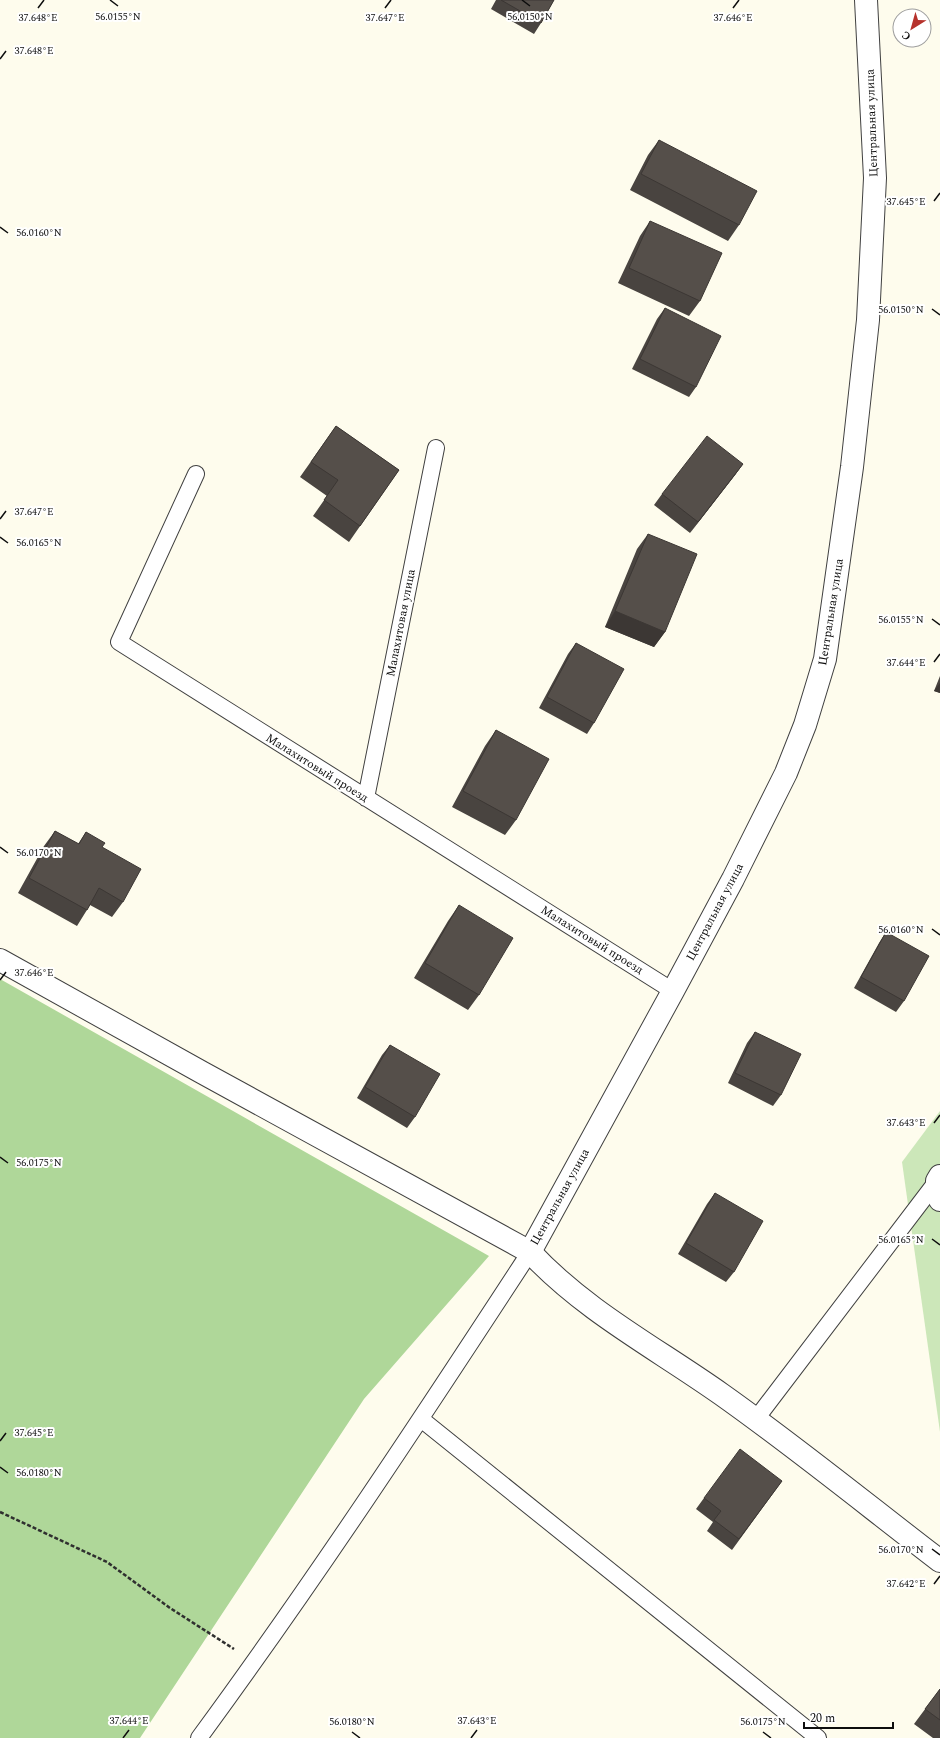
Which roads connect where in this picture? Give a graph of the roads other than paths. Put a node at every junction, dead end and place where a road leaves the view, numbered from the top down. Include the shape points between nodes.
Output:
1 (866, 0) edge
2 (436, 448) dead end
3 (196, 474) dead end
4 (366, 798) junction
5 (0, 960) edge
6 (673, 991) junction
7 (939, 1186) edge
8 (530, 1252) junction
9 (421, 1419) junction
10 (756, 1419) junction
11 (940, 1561) edge
12 (199, 1738) edge
13 (818, 1738) edge

1 - 6 street, Центральная улица via 875,178 868,320 852,466 825,659 805,725 786,773 733,880
2 - 4 lane, Малахитовая улица
3 - 4 lane, Малахитовый проезд via 119,642
4 - 6 lane, Малахитовый проезд
5 - 8 street
6 - 8 street, Центральная улица
7 - 10 lane
8 - 9 lane
8 - 10 street via 548,1272 584,1302
9 - 12 lane via 255,1662
9 - 13 lane
10 - 11 street

